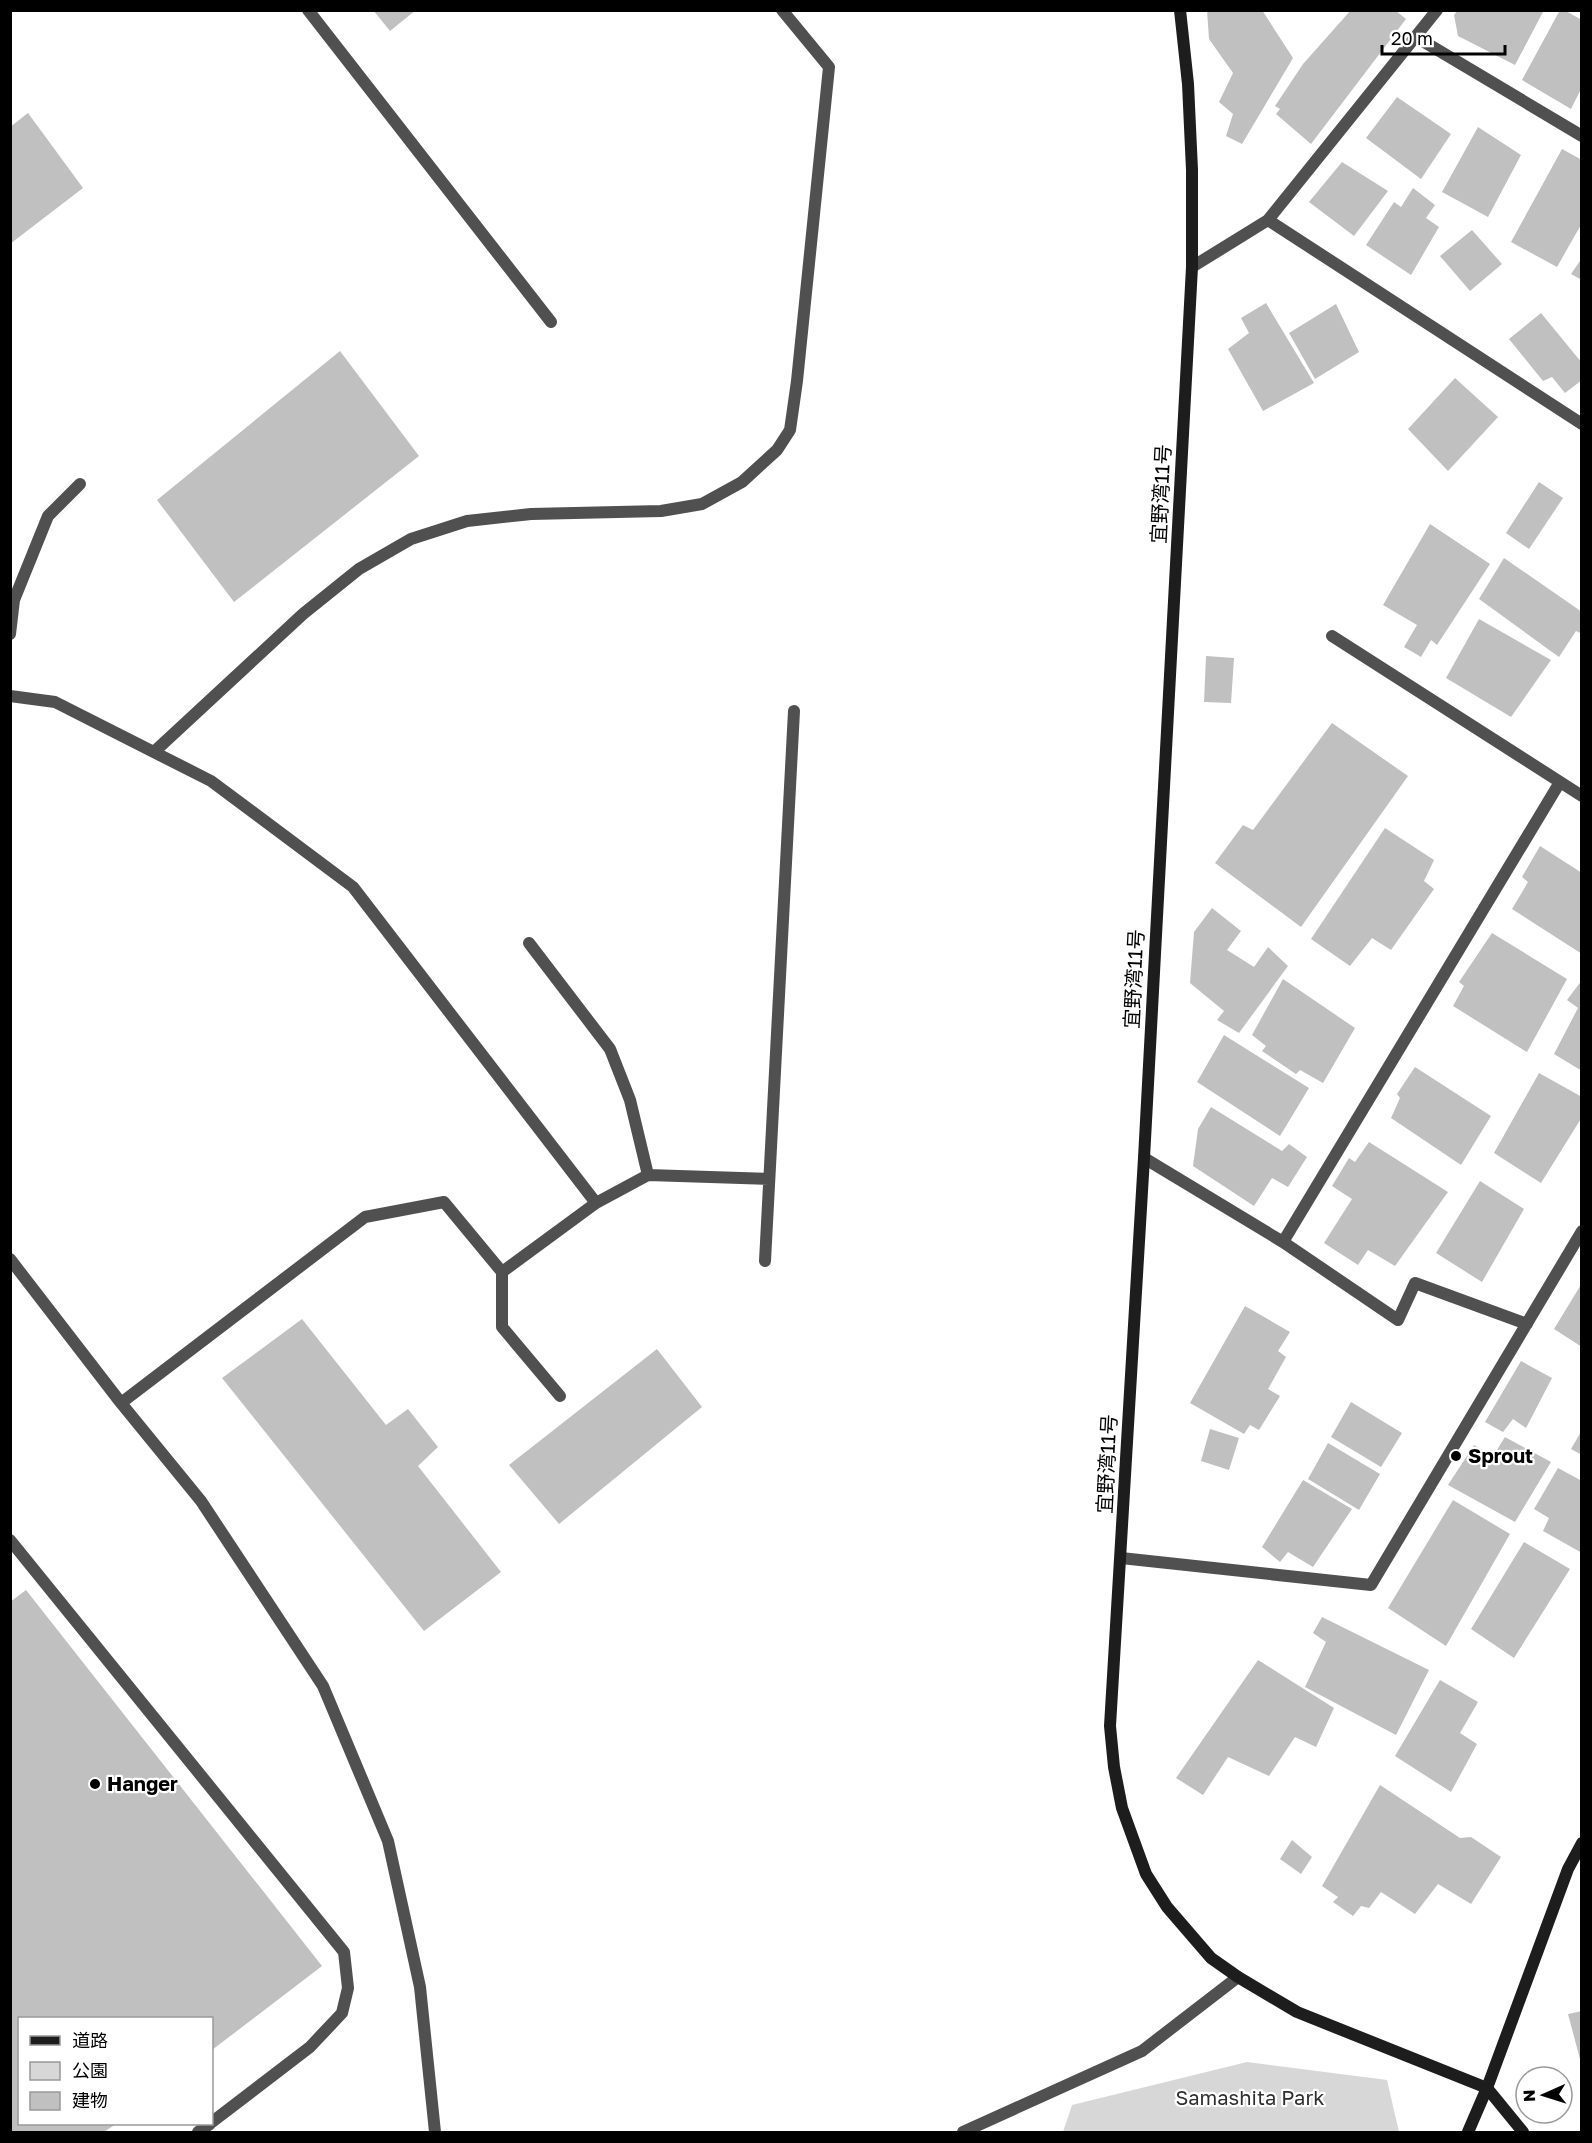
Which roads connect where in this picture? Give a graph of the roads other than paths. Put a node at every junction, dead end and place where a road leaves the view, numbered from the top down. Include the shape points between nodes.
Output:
1 (308, 10) edge
2 (782, 10) edge
3 (1180, 10) edge
4 (1437, 10) edge
5 (1416, 37) junction
6 (1581, 136) edge
7 (1268, 220) junction
8 (1192, 267) junction
9 (551, 322) dead end
10 (1581, 424) edge
11 (80, 484) dead end
12 (10, 634) edge
13 (1332, 636) dead end
14 (10, 696) edge
15 (794, 711) dead end
16 (154, 752) junction
17 (1560, 782) junction
18 (1581, 796) edge
19 (529, 943) dead end
20 (1144, 1158) junction
21 (648, 1175) junction
22 (769, 1179) junction
23 (596, 1203) junction
24 (1581, 1232) edge
25 (1283, 1242) junction
26 (10, 1259) edge
27 (765, 1261) dead end
28 (502, 1272) junction
29 (1527, 1324) junction
30 (560, 1396) dead end
31 (121, 1403) junction
32 (10, 1540) edge
33 (1121, 1558) junction
34 (1581, 1843) edge
35 (1238, 1977) junction
36 (1487, 2088) junction
37 (213, 2121) edge
38 (435, 2133) edge
39 (963, 2133) edge
40 (1468, 2133) edge
41 (1523, 2133) edge

1 - 9 street
2 - 16 street via 829,68 797,381 790,430 777,450 742,482 702,504 661,511 531,514 467,521 411,539 359,569 303,614
3 - 8 street, 宜野湾11号 via 1188,84
4 - 5 street
5 - 6 street
5 - 7 street
7 - 8 street
7 - 10 street
8 - 20 street, 宜野湾11号
11 - 12 street via 48,516 14,600
13 - 17 street
14 - 16 street via 55,702
15 - 22 street
16 - 23 street via 211,781 353,887
17 - 18 street
17 - 25 street
19 - 21 street via 610,1049 630,1100
20 - 25 street
20 - 33 street, 宜野湾11号
21 - 22 street
21 - 23 street
22 - 27 street
23 - 28 street
24 - 29 street
25 - 29 street via 1398,1320 1415,1283
26 - 31 street
28 - 30 street via 502,1327
28 - 31 street via 444,1203 364,1217
29 - 33 street via 1371,1585
31 - 38 street via 201,1501 323,1686 388,1841 420,1987
32 - 37 street via 344,1952 348,1988 342,2013 310,2048
33 - 35 street, 宜野湾11号 via 1110,1726 1122,1808 1146,1875 1167,1907 1211,1958
34 - 36 street
35 - 36 street, 宜野湾11号 via 1297,2012
35 - 39 street via 1142,2051
36 - 40 street
36 - 41 street

